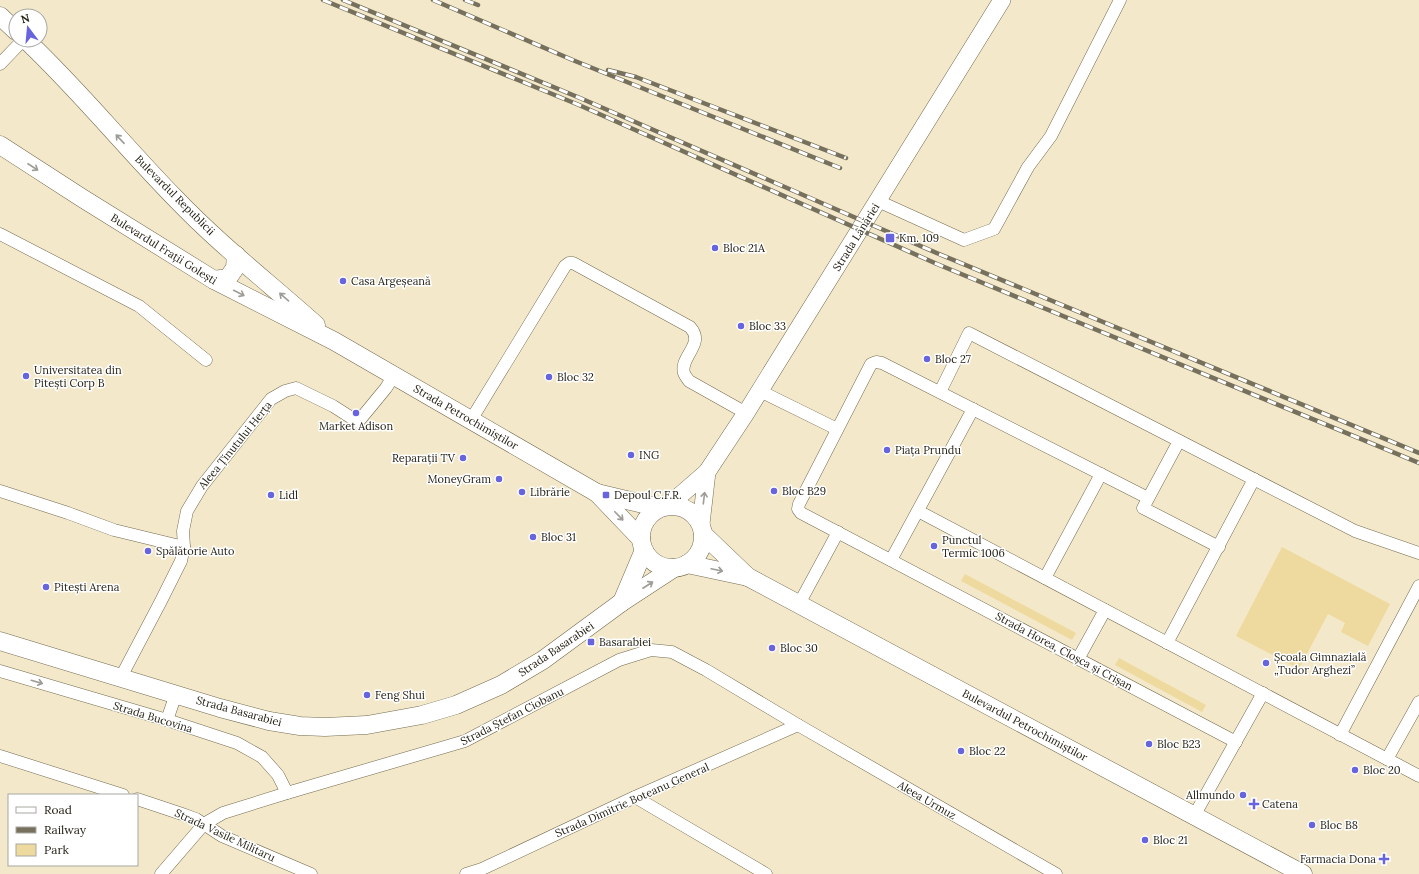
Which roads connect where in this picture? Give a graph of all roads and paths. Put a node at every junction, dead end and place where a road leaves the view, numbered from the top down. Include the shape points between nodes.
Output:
1 (1002, 0) edge
2 (1115, 1) edge
3 (0, 16) edge
4 (8, 24) edge
5 (16, 48) edge
6 (33, 48) edge
7 (0, 64) edge
8 (0, 145) edge
9 (878, 201) junction
10 (0, 234) edge
11 (236, 255) junction
12 (214, 280) junction
13 (334, 341) junction
14 (206, 360) dead end
15 (394, 376) junction
16 (760, 391) junction
17 (940, 392) junction
18 (973, 409) junction
19 (746, 413) junction
20 (471, 420) junction
21 (837, 429) junction
22 (1179, 441) junction
23 (707, 472) junction
24 (1101, 474) junction
25 (1254, 479) junction
26 (0, 491) edge
27 (597, 493) junction
28 (1148, 498) junction
29 (664, 507) junction
30 (918, 511) junction
31 (702, 529) junction
32 (838, 532) junction
33 (642, 544) junction
34 (184, 547) junction
35 (1219, 547) junction
36 (1419, 553) edge
37 (891, 560) junction
38 (681, 566) junction
39 (748, 577) junction
40 (1045, 578) junction
41 (1419, 586) edge
42 (622, 602) junction
43 (799, 604) junction
44 (1105, 610) junction
45 (0, 641) edge
46 (1167, 643) junction
47 (1078, 659) junction
48 (0, 671) edge
49 (121, 677) junction
50 (1263, 693) junction
51 (176, 694) junction
52 (1419, 702) edge
53 (167, 720) junction
54 (798, 725) junction
55 (1340, 735) junction
56 (1236, 742) junction
57 (0, 756) edge
58 (1387, 759) junction
59 (1419, 776) edge
60 (287, 793) junction
61 (120, 794) edge
62 (635, 797) junction
63 (138, 799) edge
64 (1194, 816) junction
65 (204, 824) junction
66 (161, 874) edge
67 (311, 874) edge
68 (466, 874) edge
69 (766, 874) edge
70 (1056, 874) edge
71 (1302, 874) edge

1 - 9 street, Strada Lânăriei
2 - 9 street via 1051,136 1028,167 994,229 964,240
3 - 4 main road
5 - 7 street
11 -> 6 main road, Bulevardul Republicii via 176,200 51,64
8 -> 12 main road, Bulevardul Frații Golești
9 - 16 street, Strada Lânăriei
10 - 14 street via 139,306
11 - 12 main road via 235,268 228,278
13 -> 11 main road, Bulevardul Republicii
12 -> 13 main road, Bulevardul Frații Golești
13 - 15 main road, Strada Petrochimiștilor
15 - 20 main road, Strada Petrochimiștilor
15 - 34 street, Aleea Ținutului Herța via 358,422 334,406 296,388 271,399 202,486 187,511 183,531
16 - 19 street, Strada Lânăriei
16 - 21 street
17 - 18 street, Strada Horea, Cloșca și Crișan
17 - 21 street, Strada Horea, Cloșca și Crișan via 876,362 871,364
17 - 22 street via 969,333
18 - 24 street, Strada Horea, Cloșca și Crișan
18 - 30 street
19 - 20 street via 689,381 684,374 683,368 696,340 690,327 569,263
19 - 23 street, Strada Lânăriei
20 - 27 main road, Strada Petrochimiștilor
21 - 32 street, Strada Horea, Cloșca și Crișan via 798,509
22 - 25 street
22 - 28 street
23 - 29 street
31 -> 23 street
24 - 28 street, Strada Horea, Cloșca și Crișan
24 - 40 street
25 - 35 street
25 - 36 street via 1355,531
26 - 34 street via 120,531
27 - 29 main road, Strada Petrochimiștilor
27 -> 33 main road, Strada Petrochimiștilor
28 - 35 street via 1143,508
29 - 31 main road via 679,506 688,509
29 - 33 main road via 645,520
30 - 37 street
30 - 40 street
31 - 38 main road via 703,543 700,551
31 - 39 main road, Bulevardul Petrochimiștilor
32 - 37 street, Strada Horea, Cloșca și Crișan
32 - 43 street
33 - 38 main road via 649,558 656,564 665,567
33 - 42 main road
34 - 49 street, Aleea Ținutului Herța via 181,561
35 - 46 street
37 - 47 street, Strada Horea, Cloșca și Crișan
38 -> 39 main road, Bulevardul Petrochimiștilor
42 -> 38 main road, Strada Basarabiei
39 - 43 main road, Bulevardul Petrochimiștilor
40 - 44 street
41 - 55 street
42 - 51 main road, Strada Basarabiei via 543,660 501,685 456,705 422,715 367,724 300,726 269,721
43 - 64 main road, Bulevardul Petrochimiștilor
44 - 46 street
44 - 47 street
45 - 49 main road, Strada Basarabiei
46 - 50 street
47 - 56 street, Strada Horea, Cloșca și Crișan
48 -> 53 street, Strada Bucovina
49 - 51 main road, Strada Basarabiei
50 - 55 street
50 - 56 street
51 - 53 street
52 - 58 street
53 - 60 street, Strada Bucovina via 237,744 262,757 278,775
54 - 60 street, Strada Ștefan Ciobanu via 672,652 651,650 619,660 465,742
54 - 62 street, Strada Dimitrie Boteanu General
54 - 70 street, Aleea Urmuz
55 - 58 street
56 - 64 street
57 - 61 street
58 - 59 street
60 - 65 street, Strada Ștefan Ciobanu via 223,813
62 - 68 street, Strada Dimitrie Boteanu General
62 - 69 street
63 - 65 street, Strada Vasile Militaru
64 - 71 main road, Bulevardul Petrochimiștilor
65 - 66 street, Strada Ștefan Ciobanu
65 - 67 street, Strada Vasile Militaru via 222,836

